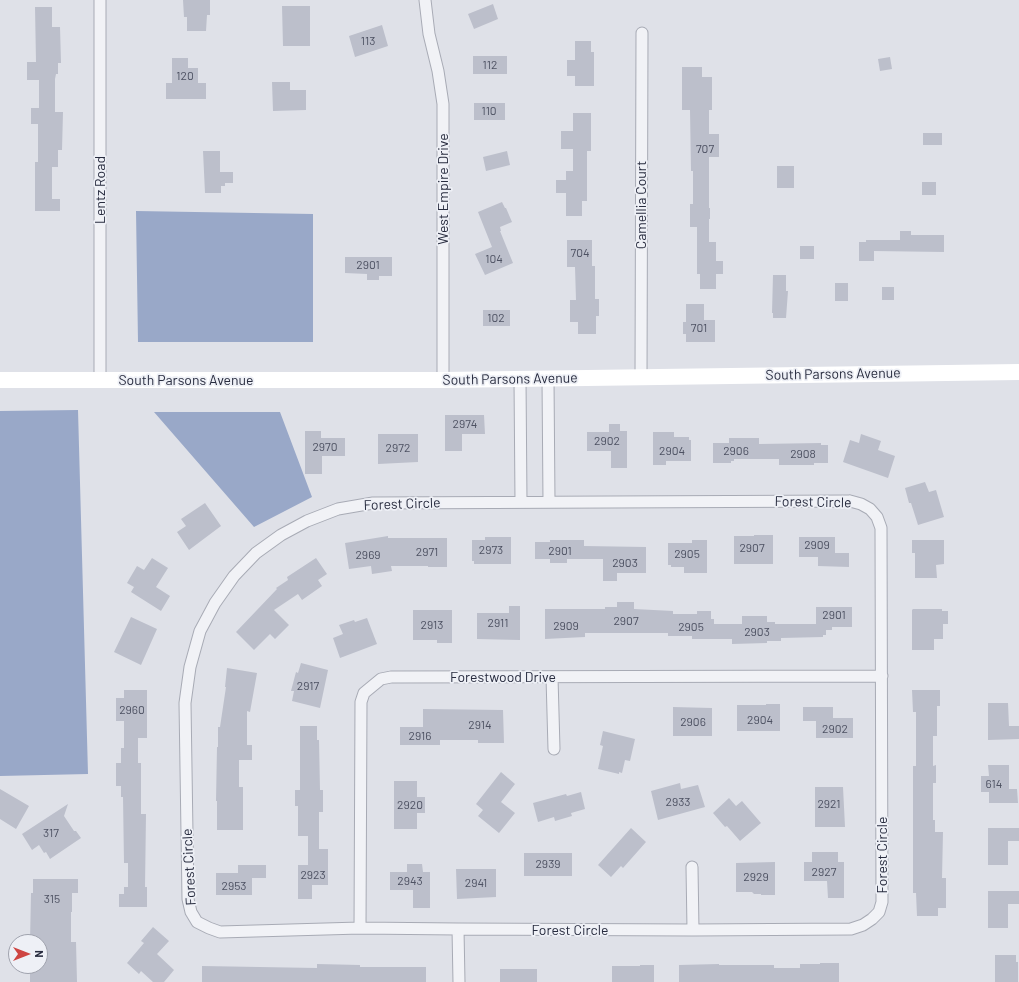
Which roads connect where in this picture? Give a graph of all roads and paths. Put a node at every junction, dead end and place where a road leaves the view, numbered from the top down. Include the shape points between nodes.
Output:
1 (100, 0) edge
2 (425, 0) edge
3 (642, 33) dead end
4 (1019, 372) edge
5 (641, 377) junction
6 (520, 379) junction
7 (548, 379) junction
8 (0, 380) edge
9 (100, 380) junction
10 (443, 380) junction
11 (521, 502) junction
12 (550, 502) junction
13 (882, 676) junction
14 (552, 677) junction
15 (554, 749) dead end
16 (692, 867) dead end
17 (360, 928) junction
18 (458, 929) junction
19 (693, 930) junction
20 (459, 982) edge

1 - 9 street, Lentz Road
2 - 10 street, West Empire Drive via 443,104
3 - 5 street, Camellia Court
4 - 5 main road, South Parsons Avenue
5 - 7 main road, South Parsons Avenue
6 - 7 main road, South Parsons Avenue
6 - 10 main road, South Parsons Avenue
6 - 11 street
7 - 12 street
8 - 9 main road, South Parsons Avenue
9 - 10 main road, South Parsons Avenue
11 - 12 street, Forest Circle
11 - 17 street, Forest Circle via 373,502 338,509 308,521 281,535 256,553 230,581 200,631 190,667 185,703 188,899 191,912 197,922 220,932
12 - 13 street, Forest Circle via 861,504 877,516 881,528
13 - 14 street, Forestwood Drive
13 - 19 street, Forest Circle via 882,902 879,912 863,925 851,929
14 - 15 street
14 - 17 street, Forestwood Drive via 391,677 381,679 364,693 361,702
16 - 19 street
17 - 18 street, Forest Circle
18 - 19 street, Forest Circle
18 - 20 street

